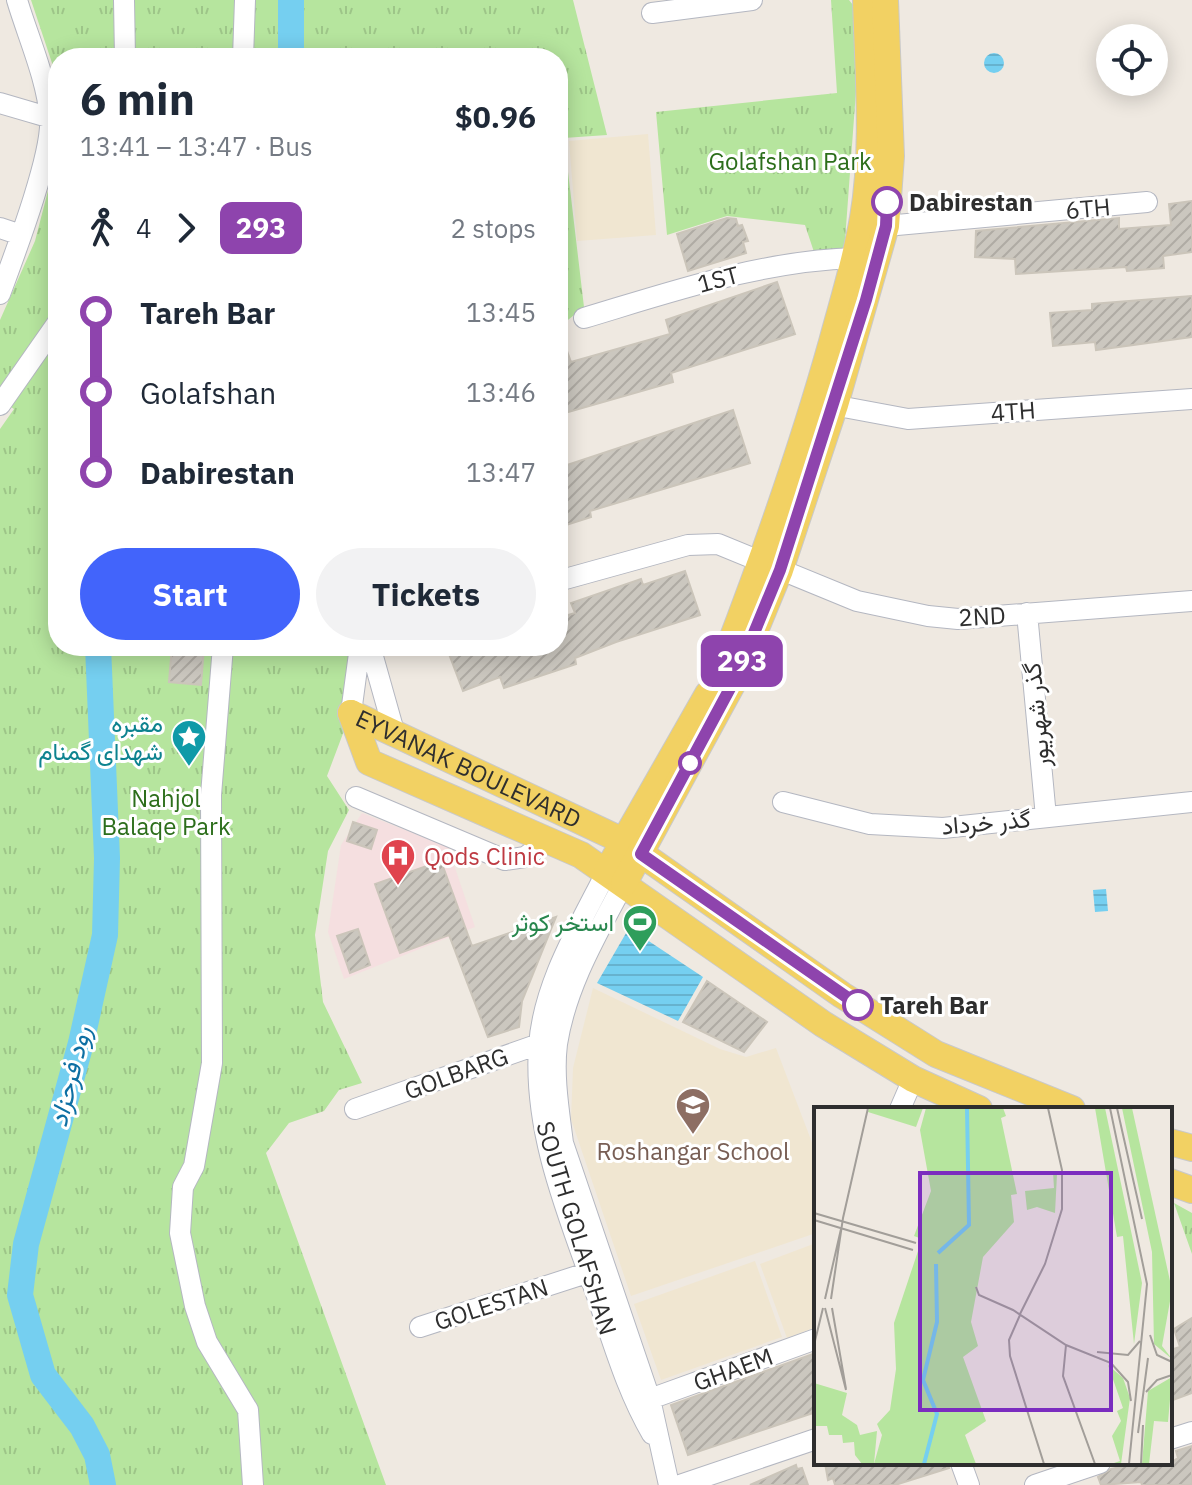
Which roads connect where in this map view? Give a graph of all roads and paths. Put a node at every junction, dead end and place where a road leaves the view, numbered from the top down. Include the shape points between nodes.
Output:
1 (17, 0) edge
2 (124, 0) edge
3 (245, 0) edge
4 (752, 0) edge
5 (866, 0) edge
6 (885, 0) edge
7 (652, 13) dead end
8 (125, 48) edge
9 (243, 48) edge
10 (0, 103) edge
11 (48, 108) edge
12 (48, 117) edge
13 (48, 130) edge
14 (1147, 202) dead end
15 (874, 224) junction
16 (0, 228) edge
17 (21, 235) junction
18 (855, 258) junction
19 (0, 294) edge
20 (584, 318) dead end
21 (48, 336) edge
22 (1192, 399) edge
23 (825, 403) junction
24 (0, 405) edge
25 (771, 567) junction
26 (568, 578) edge
27 (1192, 601) edge
28 (1027, 613) junction
29 (222, 656) edge
30 (359, 656) edge
31 (373, 656) edge
32 (351, 713) junction
33 (395, 735) junction
34 (356, 797) dead end
35 (783, 802) dead end
36 (1192, 802) edge
37 (1046, 817) junction
38 (549, 840) junction
39 (632, 847) junction
40 (616, 877) junction
41 (548, 1044) junction
42 (913, 1079) junction
43 (901, 1107) edge
44 (975, 1107) edge
45 (1067, 1107) edge
46 (355, 1109) dead end
47 (1172, 1143) edge
48 (1192, 1148) edge
49 (1172, 1183) edge
50 (1192, 1190) edge
51 (598, 1270) junction
52 (420, 1327) dead end
53 (814, 1340) edge
54 (650, 1399) junction
55 (1192, 1432) edge
56 (1172, 1438) edge
57 (814, 1440) edge
58 (659, 1445) junction
59 (962, 1465) edge
60 (1094, 1465) edge
61 (253, 1485) edge
62 (669, 1485) edge
63 (680, 1485) edge
64 (969, 1485) edge
65 (1035, 1485) edge

1 - 11 street
2 - 8 street
3 - 9 street
4 - 7 street
5 - 15 main road
6 - 15 main road via 891,156
10 - 12 street
13 - 17 street
14 - 15 street, 6TH
15 - 18 main road
15 - 23 main road
16 - 17 street
17 - 19 street
18 - 20 street, 1ST via 732,274
18 - 23 main road
21 - 24 street
22 - 23 street, 4TH via 908,419
23 - 25 main road
25 - 26 street, 2ND via 718,544 688,545
25 - 28 street, 2ND via 857,601 928,616
25 - 39 main road via 735,679
27 - 28 street, 2ND
28 - 37 street, گذر شهریور
29 - 61 street via 211,795 212,1063 194,1166 183,1187 180,1233 207,1342 248,1410
30 - 32 street
31 - 33 street
32 - 33 main road, EYVANAK BOULEVARD
32 - 38 main road, EYVANAK BOULEVARD via 369,762
33 - 39 main road, EYVANAK BOULEVARD
34 - 38 street via 505,860 525,857
35 - 37 street, گذر خرداد via 870,824 943,828
36 - 37 street, گذر خرداد
38 - 40 main road, EYVANAK BOULEVARD
39 - 40 main road
39 - 45 main road, EYVANAK BOULEVARD via 842,995 936,1054
40 - 41 street, SOUTH GOLAFSHAN via 568,947
40 - 42 main road, EYVANAK BOULEVARD via 823,1024
41 - 46 street, GOLBARG
41 - 51 street, SOUTH GOLAFSHAN via 563,1143
42 - 43 street
42 - 44 main road, EYVANAK BOULEVARD
47 - 48 main road
49 - 50 main road
51 - 52 street, GOLESTAN
51 - 54 street, SOUTH GOLAFSHAN
51 - 58 street, SOUTH GOLAFSHAN via 635,1404
53 - 54 street, GHAEM
54 - 58 street, SOUTH GOLAFSHAN
55 - 56 street
57 - 63 street
58 - 62 street, SOUTH GOLAFSHAN
59 - 64 street
60 - 65 street

